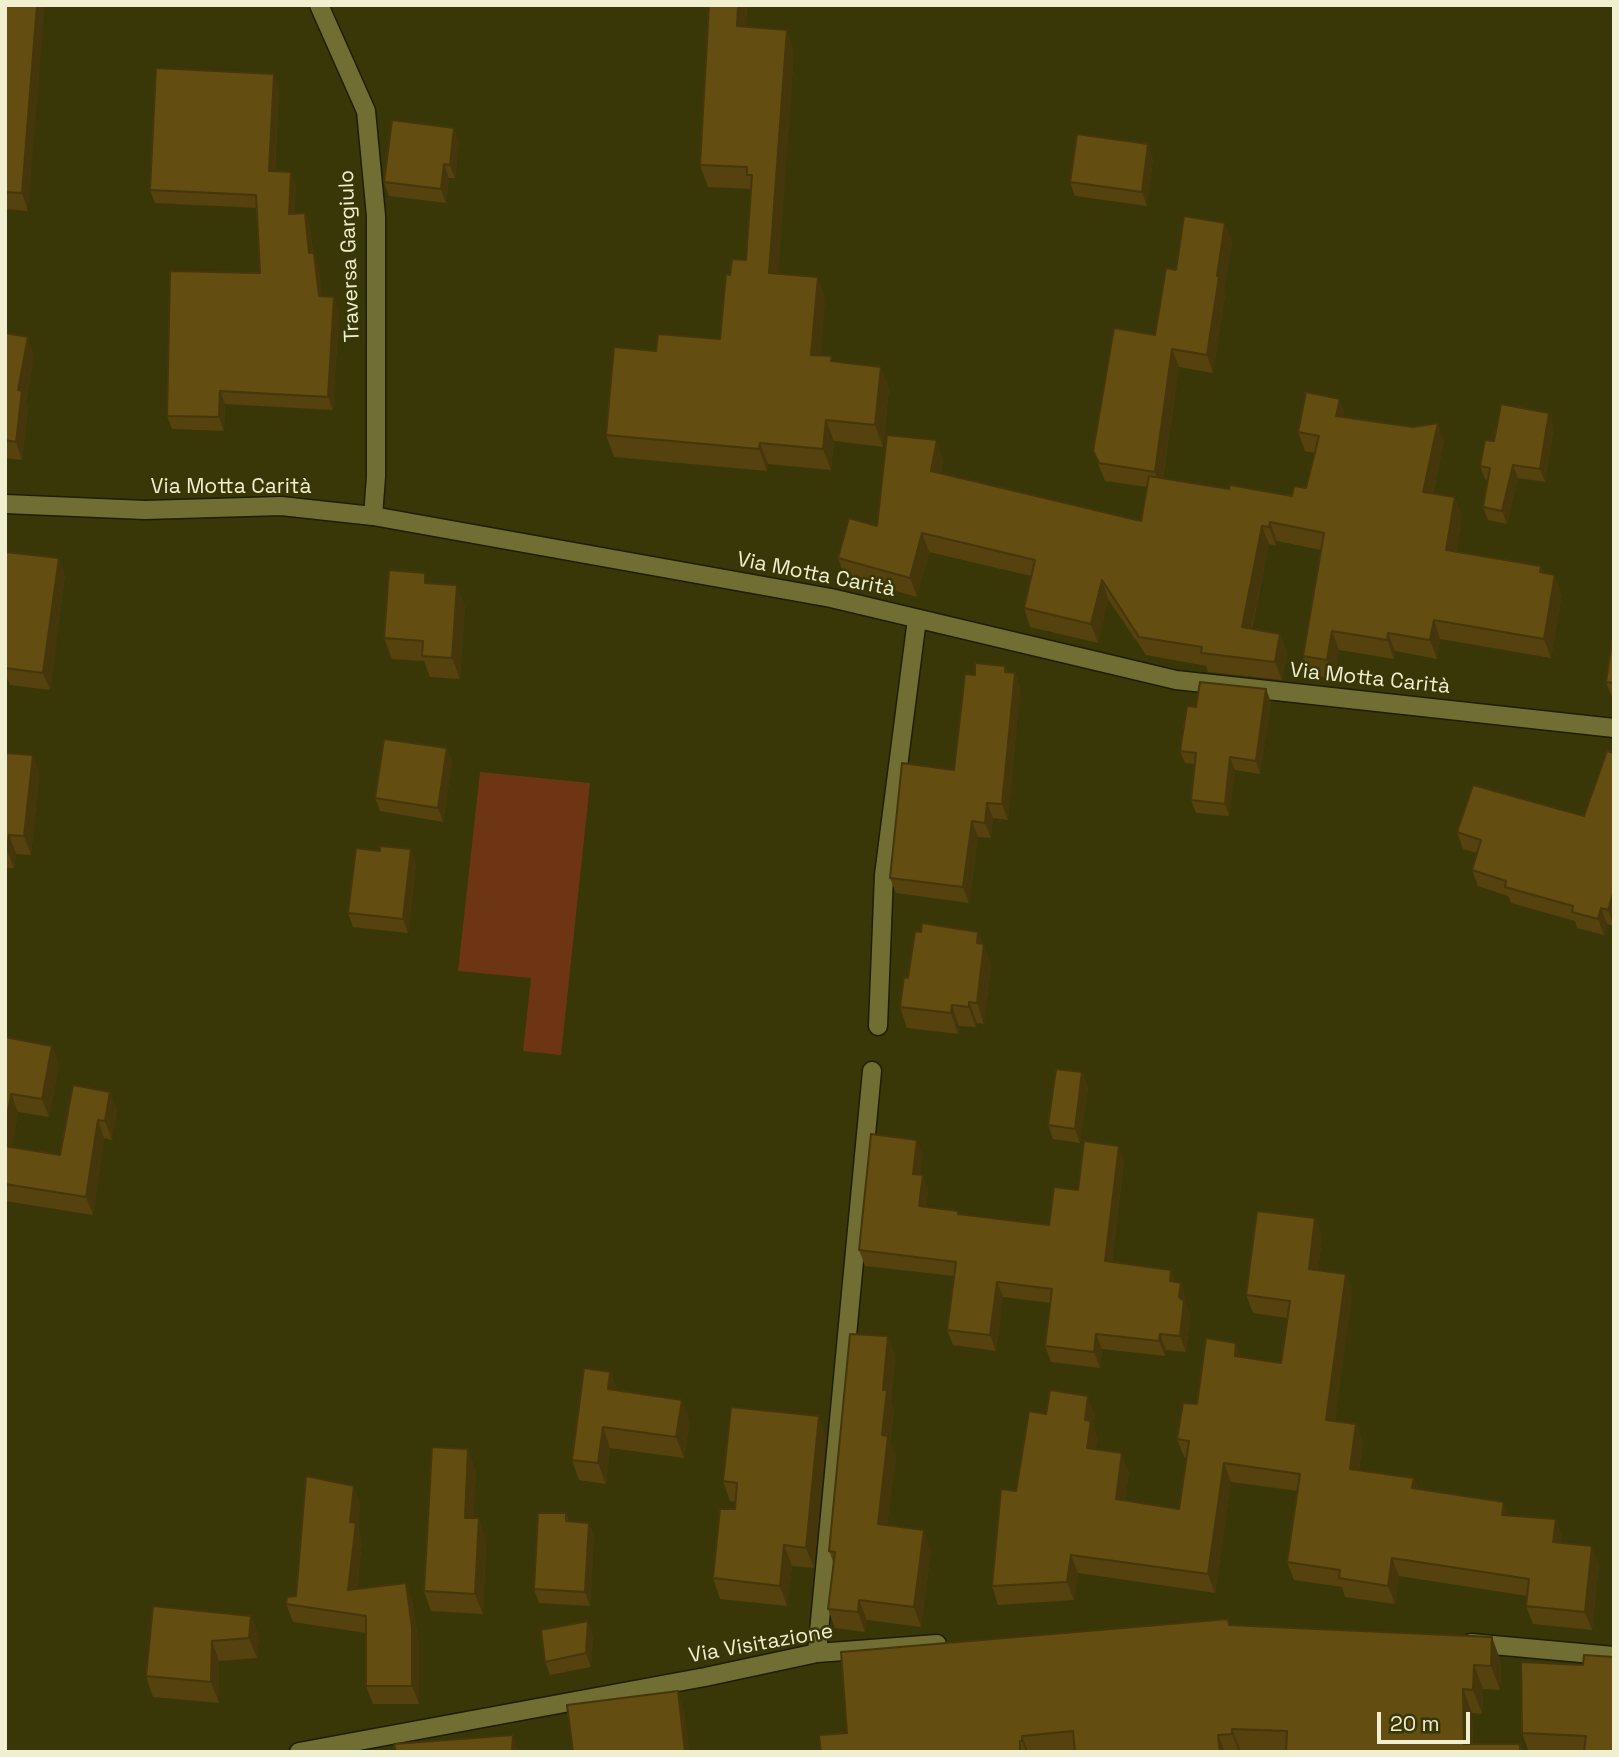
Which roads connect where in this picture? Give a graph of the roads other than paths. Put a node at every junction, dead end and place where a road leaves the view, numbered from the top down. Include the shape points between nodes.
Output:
1 (319, 5) edge
2 (5, 504) edge
3 (373, 516) junction
4 (917, 619) junction
5 (1614, 728) edge
6 (878, 1026) dead end
7 (872, 1070) dead end
8 (1449, 1641) edge
9 (954, 1643) edge
10 (817, 1653) junction
11 (1614, 1656) edge
12 (347, 1747) edge
13 (299, 1752) edge

1 - 3 street, Traversa Gargiulo via 366,111 376,216
2 - 3 street, Via Motta Carità via 145,510 281,506
3 - 4 street, Via Motta Carità via 831,598
4 - 5 street, Via Motta Carità via 1176,680
4 - 6 street via 884,875
7 - 10 street
8 - 11 street
9 - 10 street, Via Visitazione
10 - 12 street, Via Visitazione
12 - 13 street, Via Visitazione

